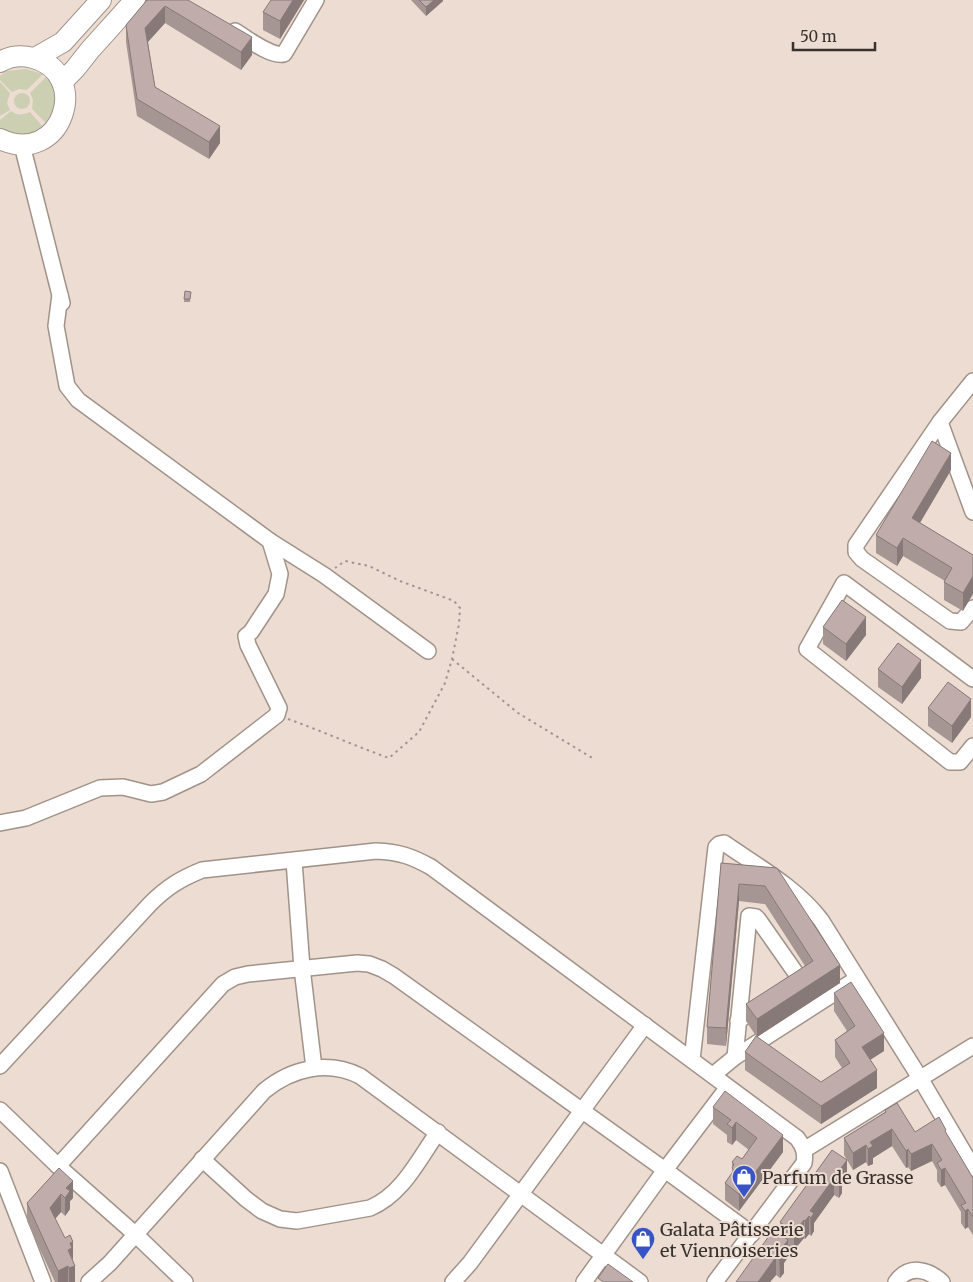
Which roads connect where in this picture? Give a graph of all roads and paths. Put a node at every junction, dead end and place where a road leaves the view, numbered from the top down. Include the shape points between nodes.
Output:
1 (101, 0) edge
2 (135, 0) edge
3 (316, 0) edge
4 (221, 22) edge
5 (36, 58) junction
6 (0, 62) edge
7 (62, 82) junction
8 (8, 144) edge
9 (60, 295) junction
10 (67, 322) dead end
11 (973, 381) edge
12 (940, 422) junction
13 (973, 512) edge
14 (270, 542) junction
15 (324, 575) junction
16 (973, 608) edge
17 (428, 651) dead end
18 (452, 659) junction
19 (973, 679) edge
20 (277, 715) junction
21 (973, 746) edge
22 (594, 759) dead end
23 (0, 823) edge
24 (294, 861) junction
25 (302, 968) junction
26 (858, 978) junction
27 (738, 1021) junction
28 (645, 1025) junction
29 (973, 1046) edge
30 (735, 1056) junction
31 (692, 1060) junction
32 (0, 1066) edge
33 (314, 1068) junction
34 (713, 1075) junction
35 (920, 1078) junction
36 (729, 1086) junction
37 (0, 1110) edge
38 (582, 1111) junction
39 (438, 1132) junction
40 (804, 1150) junction
41 (202, 1159) junction
42 (58, 1166) junction
43 (973, 1168) edge
44 (666, 1170) junction
45 (0, 1171) edge
46 (521, 1194) junction
47 (135, 1234) junction
48 (752, 1234) junction
49 (603, 1256) junction
50 (43, 1282) edge
51 (90, 1282) edge
52 (185, 1282) edge
53 (453, 1282) edge
54 (584, 1282) edge
55 (640, 1282) edge
56 (715, 1282) edge
57 (896, 1282) edge
58 (942, 1282) edge

1 - 5 main road via 63,42
2 - 7 main road
3 - 4 street via 284,54 271,52
5 - 6 main road via 13,57
5 - 7 main road via 55,72
7 - 8 main road via 66,107 56,130 35,143
8 - 9 street
9 - 10 street
9 - 14 street via 56,326 67,386 78,400
11 - 12 street
12 - 13 street
12 - 16 street via 856,545 856,552 950,621 960,622
14 - 15 street
14 - 20 street via 280,574 276,594 246,636 280,708
15 - 17 street
15 - 18 path via 345,561 369,566 454,601 460,608
18 - 20 path via 445,683 419,732 389,758
18 - 22 path via 518,713
19 - 21 street via 844,582 807,649 950,762 960,762
20 - 23 street via 201,774 162,792 151,794 123,787 100,788 26,818
24 - 25 street
24 - 28 street via 376,851 412,857 432,867
24 - 32 street via 202,870 166,888
25 - 33 street
25 - 38 street via 357,963 382,969
25 - 42 street via 248,974 223,984
26 - 30 street
26 - 31 street via 811,906 724,843 718,844
26 - 35 street
27 - 27 street via 800,979 756,917 749,916
27 - 30 street
28 - 31 street
28 - 38 street
29 - 35 street
30 - 34 street
31 - 34 street
33 - 39 street via 348,1070 360,1076
33 - 41 street via 274,1082
34 - 36 street
35 - 40 street
35 - 43 street
36 - 40 street via 797,1138
36 - 44 street
37 - 42 street
38 - 44 street
38 - 46 street
39 - 41 street via 398,1188 380,1204 297,1221 280,1219 262,1211
39 - 46 street
40 - 48 street via 804,1163
41 - 47 street
42 - 47 street
44 - 48 street
44 - 49 street
45 - 50 street
46 - 49 street
46 - 53 street
47 - 51 street
47 - 52 street
48 - 56 street
49 - 54 street
49 - 55 street
57 - 58 street via 906,1273 920,1270

